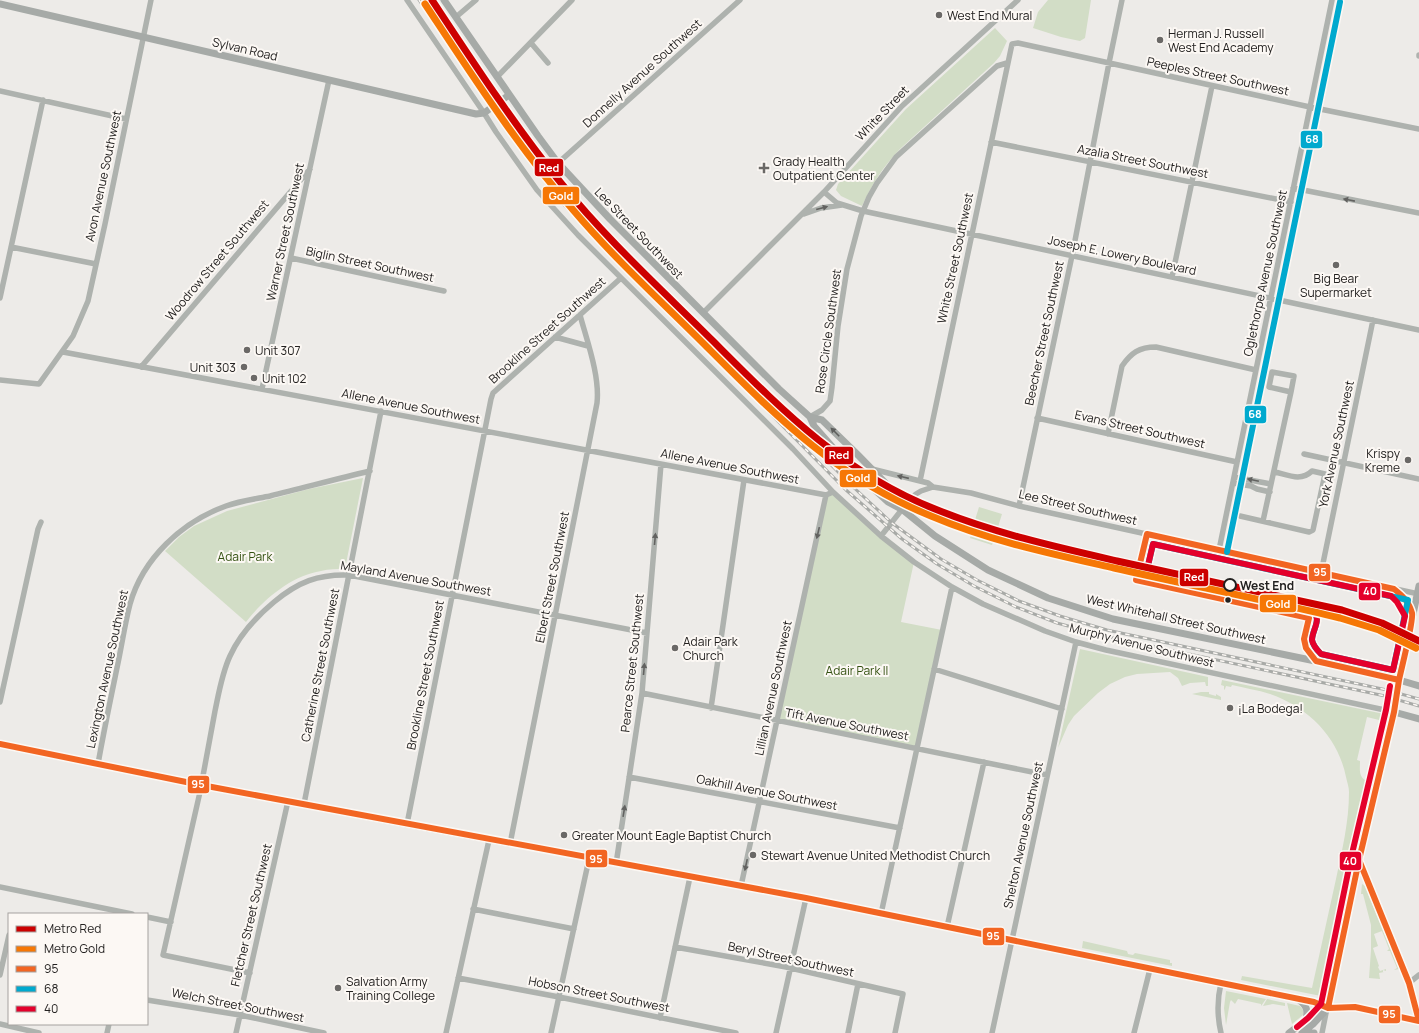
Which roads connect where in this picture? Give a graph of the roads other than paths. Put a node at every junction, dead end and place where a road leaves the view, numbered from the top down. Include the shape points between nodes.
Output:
1 (151, 0) edge
2 (407, 0) edge
3 (444, 0) edge
4 (476, 0) edge
5 (572, 0) edge
6 (740, 0) edge
7 (1122, 0) edge
8 (1332, 0) edge
9 (1016, 1) edge
10 (0, 4) edge
11 (456, 17) junction
12 (143, 37) junction
13 (531, 43) junction
14 (1012, 44) joint
15 (548, 63) dead end
16 (1007, 63) junction
17 (1109, 63) junction
18 (497, 77) junction
19 (329, 80) junction
20 (1212, 86) junction
21 (0, 91) edge
22 (509, 95) junction
23 (43, 100) junction
24 (1310, 107) junction
25 (484, 113) junction
26 (126, 119) junction
27 (1419, 129) edge
28 (991, 142) junction
29 (1090, 162) junction
30 (558, 163) junction
31 (310, 169) junction
32 (1192, 182) junction
33 (1293, 188) junction
34 (824, 192) junction
35 (1291, 202) junction
36 (844, 205) junction
37 (863, 211) junction
38 (1419, 214) edge
39 (802, 215) junction
40 (971, 234) junction
41 (11, 247) junction
42 (1072, 256) junction
43 (291, 258) junction
44 (96, 264) junction
45 (1172, 277) junction
46 (621, 278) junction
47 (444, 291) dead end
48 (0, 298) edge
49 (1271, 299) junction
50 (703, 313) junction
51 (580, 315) junction
52 (1373, 320) junction
53 (1419, 330) edge
54 (555, 337) junction
55 (588, 346) junction
56 (63, 352) junction
57 (142, 366) junction
58 (1256, 370) junction
59 (0, 380) edge
60 (262, 389) junction
61 (1291, 392) junction
62 (381, 411) junction
63 (810, 417) junction
64 (1037, 418) junction
65 (485, 430) junction
66 (1108, 434) junction
67 (588, 450) junction
68 (1304, 454) dead end
69 (843, 459) joint
70 (1237, 462) junction
71 (1343, 462) junction
72 (661, 464) junction
73 (872, 469) junction
74 (370, 471) junction
75 (1275, 472) junction
76 (1234, 476) junction
77 (921, 479) junction
78 (1419, 479) edge
79 (744, 480) junction
80 (1233, 483) junction
81 (1271, 484) junction
82 (933, 487) junction
83 (833, 492) junction
84 (1270, 492) junction
85 (826, 495) junction
86 (1019, 506) junction
87 (903, 510) junction
88 (1240, 516) dead end
89 (1263, 521) junction
90 (41, 522) dead end
91 (881, 536) junction
92 (1219, 550) junction
93 (1321, 573) junction
94 (349, 575) junction
95 (1419, 586) edge
96 (952, 587) junction
97 (1394, 589) junction
98 (1418, 594) edge
99 (452, 595) junction
100 (556, 615) junction
101 (1413, 615) junction
102 (647, 633) junction
103 (1076, 642) junction
104 (934, 669) junction
105 (1399, 680) junction
106 (1419, 686) edge
107 (642, 693) junction
108 (0, 702) edge
109 (711, 708) junction
110 (1062, 709) junction
111 (1394, 712) junction
112 (1419, 719) edge
113 (777, 721) junction
114 (0, 744) edge
115 (916, 749) junction
116 (984, 762) junction
117 (98, 764) junction
118 (1047, 775) junction
119 (629, 777) junction
120 (201, 785) junction
121 (288, 801) junction
122 (760, 801) junction
123 (304, 804) junction
124 (407, 824) junction
125 (900, 828) junction
126 (489, 840) junction
127 (510, 844) junction
128 (589, 859) junction
129 (1359, 860) junction
130 (616, 864) junction
131 (690, 877) junction
132 (741, 886) junction
133 (0, 887) edge
134 (806, 898) junction
135 (473, 909) junction
136 (127, 913) edge
137 (881, 914) junction
138 (148, 917) edge
139 (171, 922) junction
140 (947, 927) junction
141 (574, 929) junction
142 (8, 939) edge
143 (1012, 941) junction
144 (675, 947) junction
145 (1, 967) edge
146 (790, 968) junction
147 (1150, 969) junction
148 (250, 973) junction
149 (1419, 975) edge
150 (0, 976) edge
151 (458, 978) junction
152 (1221, 983) junction
153 (1408, 983) junction
154 (858, 984) junction
155 (559, 997) junction
156 (1297, 998) junction
157 (148, 1000) edge
158 (1328, 1008) junction
159 (240, 1015) junction
160 (660, 1018) junction
161 (1306, 1020) junction
162 (1419, 1021) edge
163 (0, 1024) edge
164 (1302, 1032) edge
165 (39, 1033) edge
166 (236, 1033) edge
167 (324, 1033) edge
168 (446, 1033) edge
169 (551, 1033) edge
170 (736, 1033) edge
171 (776, 1033) edge
172 (848, 1033) edge
173 (895, 1033) edge
174 (992, 1033) edge
175 (1134, 1033) edge
176 (1221, 1033) edge
177 (1290, 1033) edge
178 (1314, 1033) edge
179 (1322, 1033) edge

1 - 12 street, Avon Avenue Southwest
2 - 25 street, Murphy Avenue Southwest
3 - 11 main road, Lee Street Southwest
4 - 11 street
5 - 13 street
6 - 30 street, Donnelly Avenue Southwest
7 - 17 street, Beecher Street Southwest
8 - 24 street, Oglethorpe Avenue Southwest
9 - 34 street, White Street via 902,106
10 - 12 main road, Sylvan Road
11 - 18 main road, Lee Street Southwest
12 - 19 main road, Sylvan Road
12 - 26 street, Avon Avenue Southwest
13 - 15 street
13 - 18 street
14 - 16 street, White Street Southwest
14 - 17 street, Peeples Street Southwest via 1018,43
16 - 28 street, White Street Southwest
16 - 37 street, Rose Circle Southwest via 997,66 896,157 877,183
17 - 20 street, Peeples Street Southwest
17 - 29 street, Beecher Street Southwest
18 - 22 main road, Lee Street Southwest
19 - 25 main road, Sylvan Road via 455,110
19 - 31 street, Warner Street Southwest
20 - 24 street, Peeples Street Southwest
20 - 32 street
21 - 23 street
22 - 25 main road
22 - 30 main road, Lee Street Southwest
23 - 26 street
23 - 41 street
24 - 27 street, Peeples Street Southwest
24 - 33 street, Oglethorpe Avenue Southwest
25 - 46 street, Murphy Avenue Southwest via 537,190
26 - 44 street, Avon Avenue Southwest
28 - 29 street, Azalia Street Southwest
28 - 40 street, White Street Southwest
29 - 32 street, Azalia Street Southwest
29 - 42 street, Beecher Street Southwest
30 - 50 main road, Lee Street Southwest via 616,226
31 - 43 street, Warner Street Southwest
31 - 57 street, Woodrow Street Southwest
32 - 35 street, Azalia Street Southwest
32 - 45 street
33 - 35 street, Oglethorpe Avenue Southwest
38 -> 33 street
34 - 36 street, Joseph E. Lowery Boulevard
34 - 39 street, White Street
35 - 49 street, Oglethorpe Avenue Southwest
36 - 37 street, Joseph E. Lowery Boulevard
39 -> 36 street via 821,208
37 - 40 street, Joseph E. Lowery Boulevard
37 - 63 street, Rose Circle Southwest via 847,269 830,401 822,410
39 - 50 street, White Street
40 - 42 street, Joseph E. Lowery Boulevard
40 - 77 street, White Street Southwest
41 - 44 street
41 - 48 street
42 - 45 street, Joseph E. Lowery Boulevard
42 - 64 street, Beecher Street Southwest
43 - 47 street, Biglin Street Southwest
43 - 60 street, Warner Street Southwest
44 - 56 street, Avon Avenue Southwest via 84,314
45 - 49 street, Joseph E. Lowery Boulevard
46 - 51 street, Brookline Street Southwest
46 - 83 street, Murphy Avenue Southwest
49 - 52 street, Joseph E. Lowery Boulevard
49 - 58 street, Oglethorpe Avenue Southwest
50 - 63 main road, Lee Street Southwest
51 - 54 street, Brookline Street Southwest
51 - 55 street, Elbert Street Southwest
52 - 53 street, Joseph E. Lowery Boulevard
52 - 71 street, York Avenue Southwest
54 - 55 street
54 - 65 street, Brookline Street Southwest via 493,393
55 - 67 street, Elbert Street Southwest via 598,394
56 - 57 street, Allene Avenue Southwest
56 - 59 street via 38,384
57 - 60 street, Allene Avenue Southwest
58 - 66 street via 1156,347 1139,349 1129,356 1122,366
58 - 70 street, Oglethorpe Avenue Southwest
60 - 62 street, Allene Avenue Southwest
61 - 61 street via 1294,376 1272,372 1269,387
61 - 75 street
62 - 65 street, Allene Avenue Southwest
62 - 74 street, Catherine Street Southwest
63 - 69 main road, Lee Street Southwest via 814,426
73 -> 63 main road, West Whitehall Street Southwest via 828,425 822,420
64 - 66 street, Evans Street Southwest
64 - 86 street, Beecher Street Southwest
65 - 67 street, Allene Avenue Southwest
65 - 99 street, Brookline Street Southwest
66 - 70 street, Evans Street Southwest
67 - 72 street, Allene Avenue Southwest
67 - 100 street, Elbert Street Southwest
68 - 71 street
69 - 87 main road, West Whitehall Street Southwest via 888,502
70 - 76 street, Oglethorpe Avenue Southwest
71 - 78 street
71 - 93 street, York Avenue Southwest
72 - 79 street, Allene Avenue Southwest
102 -> 72 street, Pearce Street Southwest
77 -> 73 street, Lee Street Southwest
73 - 87 main road, West Whitehall Street Southwest via 899,497
74 - 94 street, Catherine Street Southwest
74 - 117 street, Lexington Avenue Southwest via 225,506 191,523 162,548 143,574 130,604
75 - 81 street
75 - 89 street via 1299,478 1312,471 1324,474 1313,530
76 - 80 street, Oglethorpe Avenue Southwest
81 -> 76 street
77 - 82 street, Lee Street Southwest
79 - 85 street, Allene Avenue Southwest
79 - 109 street
80 - 84 street via 1247,486 1254,492 1258,489
80 - 92 street, Oglethorpe Avenue Southwest
81 - 84 street
82 - 86 street, Lee Street Southwest via 971,493
82 - 87 street via 916,494
83 - 85 street
83 - 91 street, Murphy Avenue Southwest
84 - 89 street
85 -> 113 street, Lillian Avenue Southwest
86 - 92 street, Lee Street Southwest
87 - 91 street
87 - 105 main road, West Whitehall Street Southwest via 935,536 976,563 1048,598 1075,608 1112,619
88 - 89 street
90 - 108 street
91 - 96 street, Murphy Avenue Southwest
92 - 93 street, Lee Street Southwest
93 - 97 street, Lee Street Southwest
94 - 99 street, Mayland Avenue Southwest
94 - 120 street, Mayland Avenue Southwest via 321,577 295,586 267,608 243,634 230,656 222,678
94 - 123 street, Catherine Street Southwest
95 - 98 main road
96 - 103 street, Murphy Avenue Southwest via 1014,618
96 - 104 street
97 - 98 street, Lee Street Southwest
97 - 101 street via 1403,596
98 - 101 main road
99 - 100 street, Mayland Avenue Southwest
99 - 124 street, Brookline Street Southwest
100 - 102 street, Mayland Avenue Southwest
100 - 127 street, Elbert Street Southwest
101 - 105 main road
107 -> 102 street, Pearce Street Southwest
103 - 110 street, Shelton Avenue Southwest
103 - 111 street, Murphy Avenue Southwest
104 - 110 street
104 - 115 street
105 - 106 main road, West Whitehall Street Southwest
105 - 111 main road
107 - 109 street, Tift Avenue Southwest
107 - 119 street, Pearce Street Southwest
109 - 113 street, Tift Avenue Southwest
110 - 118 street, Shelton Avenue Southwest
111 - 112 main road, Murphy Avenue Southwest
111 - 129 main road
113 - 115 street, Tift Avenue Southwest
113 - 122 street, Lillian Avenue Southwest
114 - 117 main road
115 - 116 street, Tift Avenue Southwest
115 - 125 street
116 - 118 street, Tift Avenue Southwest
116 - 140 street
117 - 120 main road
118 - 143 street, Shelton Avenue Southwest
119 - 122 street, Oakhill Avenue Southwest
130 -> 119 street, Pearce Street Southwest
120 - 121 main road
120 - 139 street, Mayland Avenue Southwest
121 - 123 main road
121 - 148 street, Fletcher Street Southwest
122 - 125 street, Oakhill Avenue Southwest
122 -> 132 street, Lillian Avenue Southwest
123 - 124 main road
124 - 126 main road
125 - 137 street
126 - 127 main road
126 - 135 street
127 - 128 main road
128 - 130 main road
128 - 141 street
129 - 153 street
129 - 158 main road
130 - 131 main road
131 - 132 main road
131 - 144 street
132 - 134 main road
133 - 136 street
134 - 137 main road
134 - 146 street
135 - 141 street
135 - 151 street
137 - 140 main road
138 - 139 street
139 - 148 street, Mayland Avenue Southwest via 163,955
140 - 143 main road
141 - 155 street
142 - 145 street
143 - 147 main road
143 - 174 street, Shelton Avenue Southwest
144 - 146 street, Beryl Street Southwest
144 - 160 street
145 - 150 street
146 - 154 street, Beryl Street Southwest
146 - 171 street
147 - 152 main road
147 - 175 street
148 - 159 street, Fletcher Street Southwest
149 - 153 street
151 - 155 street, Hobson Street Southwest
151 - 168 street
152 - 156 main road
152 - 176 street via 1218,1021
153 - 162 street
154 - 172 street
154 - 173 street, Beryl Street Southwest via 903,994
155 - 160 street, Hobson Street Southwest
155 - 169 street
156 - 158 main road via 1316,1002
156 - 161 main road via 1307,1008
157 - 159 street, Welch Street Southwest
158 - 161 main road
158 - 162 main road via 1355,1007
158 - 164 main road
158 - 179 street
159 - 166 street, Fletcher Street Southwest
159 - 167 street, Welch Street Southwest
160 - 170 street, Hobson Street Southwest
161 - 177 main road
163 - 165 street
164 - 178 main road

